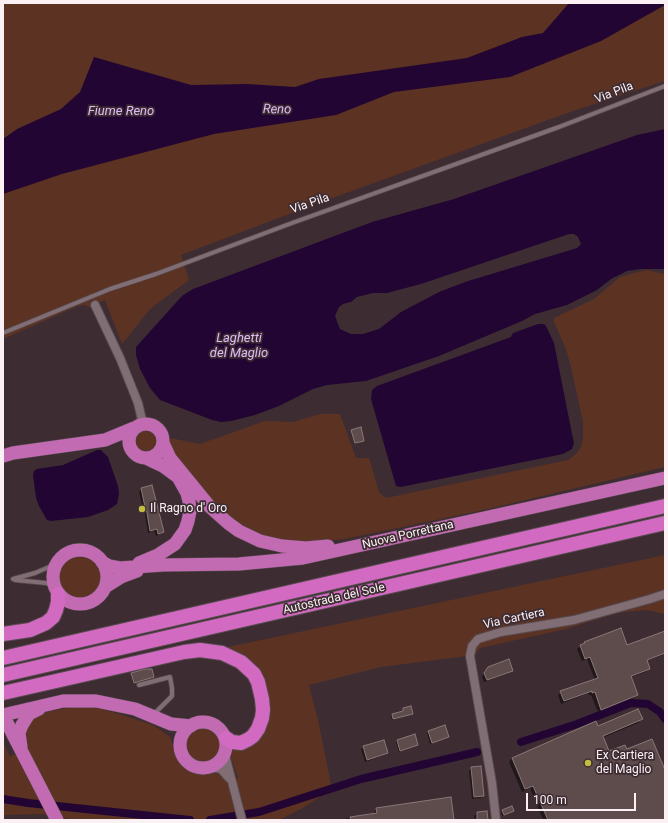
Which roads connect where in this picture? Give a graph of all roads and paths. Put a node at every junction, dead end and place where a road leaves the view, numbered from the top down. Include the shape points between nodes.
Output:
1 (665, 86) edge
2 (91, 297) junction
3 (96, 304) joint
4 (3, 333) edge
5 (138, 426) junction
6 (105, 440) junction
7 (164, 443) junction
8 (130, 448) junction
9 (3, 456) edge
10 (146, 458) junction
11 (665, 478) edge
12 (665, 506) edge
13 (665, 523) edge
14 (377, 542) junction
15 (102, 562) junction
16 (56, 564) junction
17 (148, 567) junction
18 (120, 568) junction
19 (105, 587) junction
20 (57, 591) junction
21 (665, 594) edge
22 (3, 634) edge
23 (3, 658) edge
24 (3, 675) edge
25 (139, 685) dead end
26 (3, 693) edge
27 (45, 705) junction
28 (3, 715) edge
29 (157, 718) junction
30 (191, 726) junction
31 (226, 738) junction
32 (180, 743) junction
33 (23, 754) junction
34 (225, 755) junction
35 (212, 767) junction
36 (231, 780) junction
37 (57, 820) edge
38 (242, 820) edge
39 (496, 820) edge

1 - 2 lane, Via Pila
2 - 3 lane
2 - 4 lane, Via Pila
3 - 5 street via 138,402
5 - 6 highway
5 - 7 highway via 152,424 162,434
5 - 8 highway via 129,438
6 - 8 highway
6 - 9 highway
7 - 10 highway via 156,456
7 - 14 highway via 170,458 210,507 250,537 270,544 306,548
8 - 10 highway via 137,456
10 - 18 highway via 178,477 189,502 188,521 180,538 167,550 147,560
11 - 14 highway, Nuova Porrettana
12 - 23 highway, Autostrada del Sole
13 - 24 highway, Autostrada del Sole
14 - 17 highway, Nuova Porrettana via 272,562
15 - 16 highway via 90,552 75,550
15 - 18 highway
15 - 19 highway via 107,578
16 - 20 highway via 53,580
16 - 20 lane via 13,579 46,584
17 - 18 highway
17 - 19 highway via 121,577
19 - 20 highway via 95,600 80,604 64,600
20 - 22 highway via 56,610 46,623 30,630
21 - 39 street, Via Cartiera via 574,620 501,632 478,639 472,646 470,656
25 - 29 lane via 170,677 172,696
26 - 31 highway via 188,651 222,652 241,662 254,674 263,710 254,736 241,743
27 - 28 highway
27 - 29 highway via 64,701 96,701 135,709
27 - 33 highway via 29,714 22,725 19,740
28 - 33 highway
29 - 30 highway via 180,726
29 - 32 highway via 175,734
30 - 31 highway via 212,723
30 - 32 highway via 182,736
31 - 34 highway
32 - 35 highway via 183,758 188,763 202,769
33 - 37 highway
34 - 35 highway
34 - 36 street
35 - 36 street via 221,769
36 - 38 street

